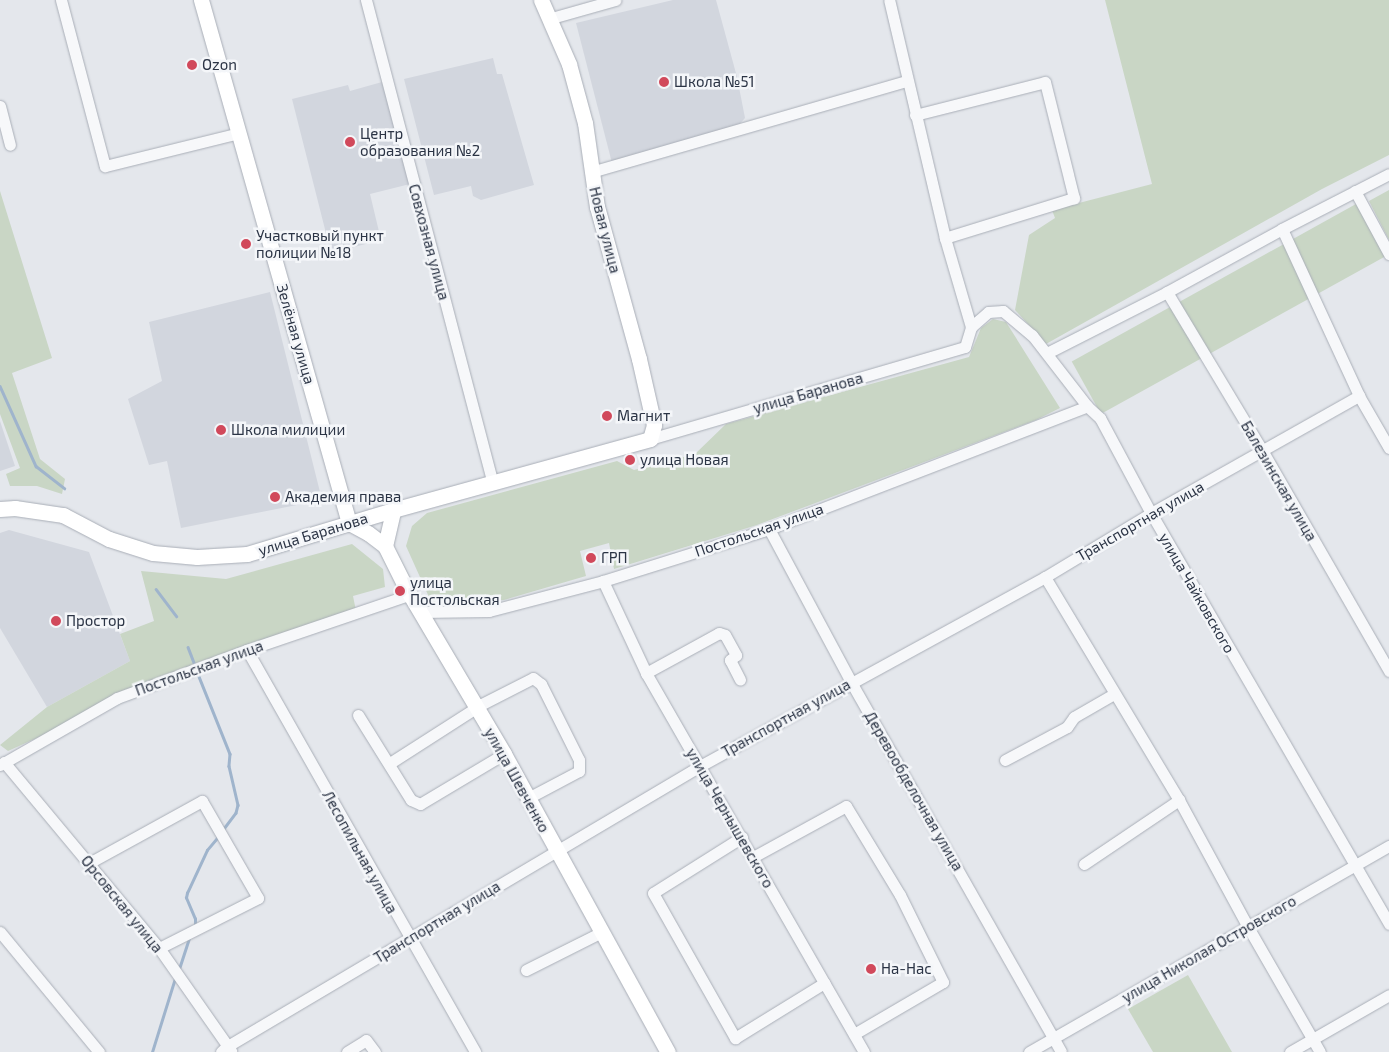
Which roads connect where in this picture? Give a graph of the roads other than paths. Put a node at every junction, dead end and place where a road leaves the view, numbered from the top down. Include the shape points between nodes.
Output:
1 (62, 0) edge
2 (202, 0) edge
3 (366, 0) edge
4 (541, 0) edge
5 (615, 0) edge
6 (889, 0) edge
7 (548, 18) junction
8 (907, 81) junction
9 (0, 106) edge
10 (915, 115) junction
11 (239, 133) junction
12 (10, 144) dead end
13 (591, 172) junction
14 (1389, 174) edge
15 (1356, 191) junction
16 (1282, 229) junction
17 (945, 238) junction
18 (1389, 254) edge
19 (1167, 292) junction
20 (971, 326) junction
21 (1047, 353) junction
22 (1359, 396) junction
23 (1087, 406) junction
24 (650, 439) junction
25 (1389, 448) edge
26 (1262, 450) junction
27 (493, 484) junction
28 (0, 509) edge
29 (393, 510) junction
30 (1151, 513) junction
31 (349, 524) junction
32 (768, 529) junction
33 (385, 546) junction
34 (1046, 577) junction
35 (603, 581) junction
36 (409, 595) junction
37 (420, 612) junction
38 (247, 650) junction
39 (1389, 671) edge
40 (646, 673) junction
41 (740, 680) dead end
42 (851, 682) junction
43 (1114, 694) junction
44 (477, 708) junction
45 (358, 715) dead end
46 (504, 754) junction
47 (1005, 760) dead end
48 (2, 763) edge
49 (390, 763) junction
50 (700, 766) junction
51 (528, 798) junction
52 (1179, 800) junction
53 (742, 837) junction
54 (1389, 846) edge
55 (558, 851) junction
56 (753, 857) junction
57 (89, 863) junction
58 (1084, 864) dead end
59 (1356, 866) junction
60 (1389, 924) edge
61 (1248, 927) junction
62 (0, 932) edge
63 (602, 932) junction
64 (409, 938) junction
65 (159, 948) junction
66 (526, 970) dead end
67 (824, 983) junction
68 (1389, 995) edge
69 (854, 1034) junction
70 (1053, 1038) junction
71 (1312, 1039) junction
72 (226, 1050) edge
73 (99, 1052) edge
74 (347, 1052) edge
75 (375, 1052) edge
76 (475, 1052) edge
77 (668, 1052) edge
78 (864, 1052) edge
79 (1029, 1052) edge
80 (1061, 1052) edge
81 (1290, 1052) edge
82 (1320, 1052) edge

1 - 11 street via 105,166
2 - 11 street, Зелёная улица
3 - 27 street, Совхозная улица
4 - 7 street, Новая улица
5 - 7 street
6 - 8 street
7 - 13 street, Новая улица via 571,72 585,123
8 - 10 street
8 - 13 street
9 - 12 street
10 - 17 street
10 - 17 street via 1045,82 1074,198
11 - 31 street, Зелёная улица
13 - 24 street, Новая улица via 596,207 651,411 654,425
14 - 15 street
15 - 16 street
15 - 18 street
16 - 19 street
16 - 22 street
17 - 20 street
19 - 21 street
19 - 26 street, Балезинская улица
20 - 21 street, улица Чайковского via 988,312 1003,311 1032,335
20 - 24 street, улица Баранова via 965,347
21 - 23 street, улица Чайковского
22 - 25 street
22 - 26 street, Транспортная улица
23 - 30 street, улица Чайковского via 1100,418
23 - 32 street, Постольская улица
24 - 27 street, улица Баранова
26 - 30 street, Транспортная улица
26 - 39 street, Балезинская улица
27 - 29 street, улица Баранова
28 - 31 street, улица Баранова via 64,515 108,538 153,553 197,557 247,554
29 - 31 street, улица Баранова
29 - 33 street
30 - 34 street, Транспортная улица
30 - 59 street, улица Чайковского
31 - 33 street, улица Шевченко
32 - 35 street, Постольская улица
32 - 42 street, Деревообделочная улица
33 - 36 street, улица Шевченко
34 - 42 street, Транспортная улица
34 - 43 street
35 - 37 street, Постольская улица via 489,611
35 - 40 street, улица Чернышевского
36 - 37 street, улица Шевченко
36 - 38 street, Постольская улица
37 - 44 street, улица Шевченко
38 - 48 street, Постольская улица via 117,698
38 - 64 street, Лесопильная улица
40 - 41 street via 719,633 725,635 736,655 730,660
40 - 50 street, улица Чернышевского
42 - 50 street, Транспортная улица
42 - 70 street, Деревообделочная улица
43 - 47 street via 1074,717 1067,727
43 - 52 street
44 - 46 street, улица Шевченко
44 - 49 street
44 - 51 street via 533,678 541,684 579,760 579,771
45 - 49 street
46 - 49 street via 420,804 411,800
46 - 51 street, улица Шевченко
48 - 57 street, Орсовская улица
50 - 53 street, улица Чернышевского
50 - 55 street, Транспортная улица
51 - 55 street, улица Шевченко
52 - 58 street
52 - 61 street
53 - 56 street, улица Чернышевского
53 - 67 street via 653,893 735,1038
54 - 59 street, улица Николая Островского
55 - 63 street, улица Шевченко
55 - 64 street, Транспортная улица
56 - 67 street, улица Чернышевского
56 - 69 street via 846,806 900,895 943,982
57 - 65 street, Орсовская улица
57 - 65 street via 202,801 258,898
59 - 60 street, улица Чайковского
59 - 61 street, улица Николая Островского
61 - 70 street, улица Николая Островского
61 - 71 street
62 - 73 street
63 - 66 street
63 - 77 street, улица Шевченко
64 - 72 street, Транспортная улица
64 - 76 street, Лесопильная улица
65 - 72 street, Орсовская улица
67 - 69 street, улица Чернышевского
68 - 71 street
69 - 78 street, улица Чернышевского
70 - 79 street, улица Николая Островского
70 - 80 street, Деревообделочная улица
71 - 81 street
71 - 82 street
74 - 75 street via 366,1040

